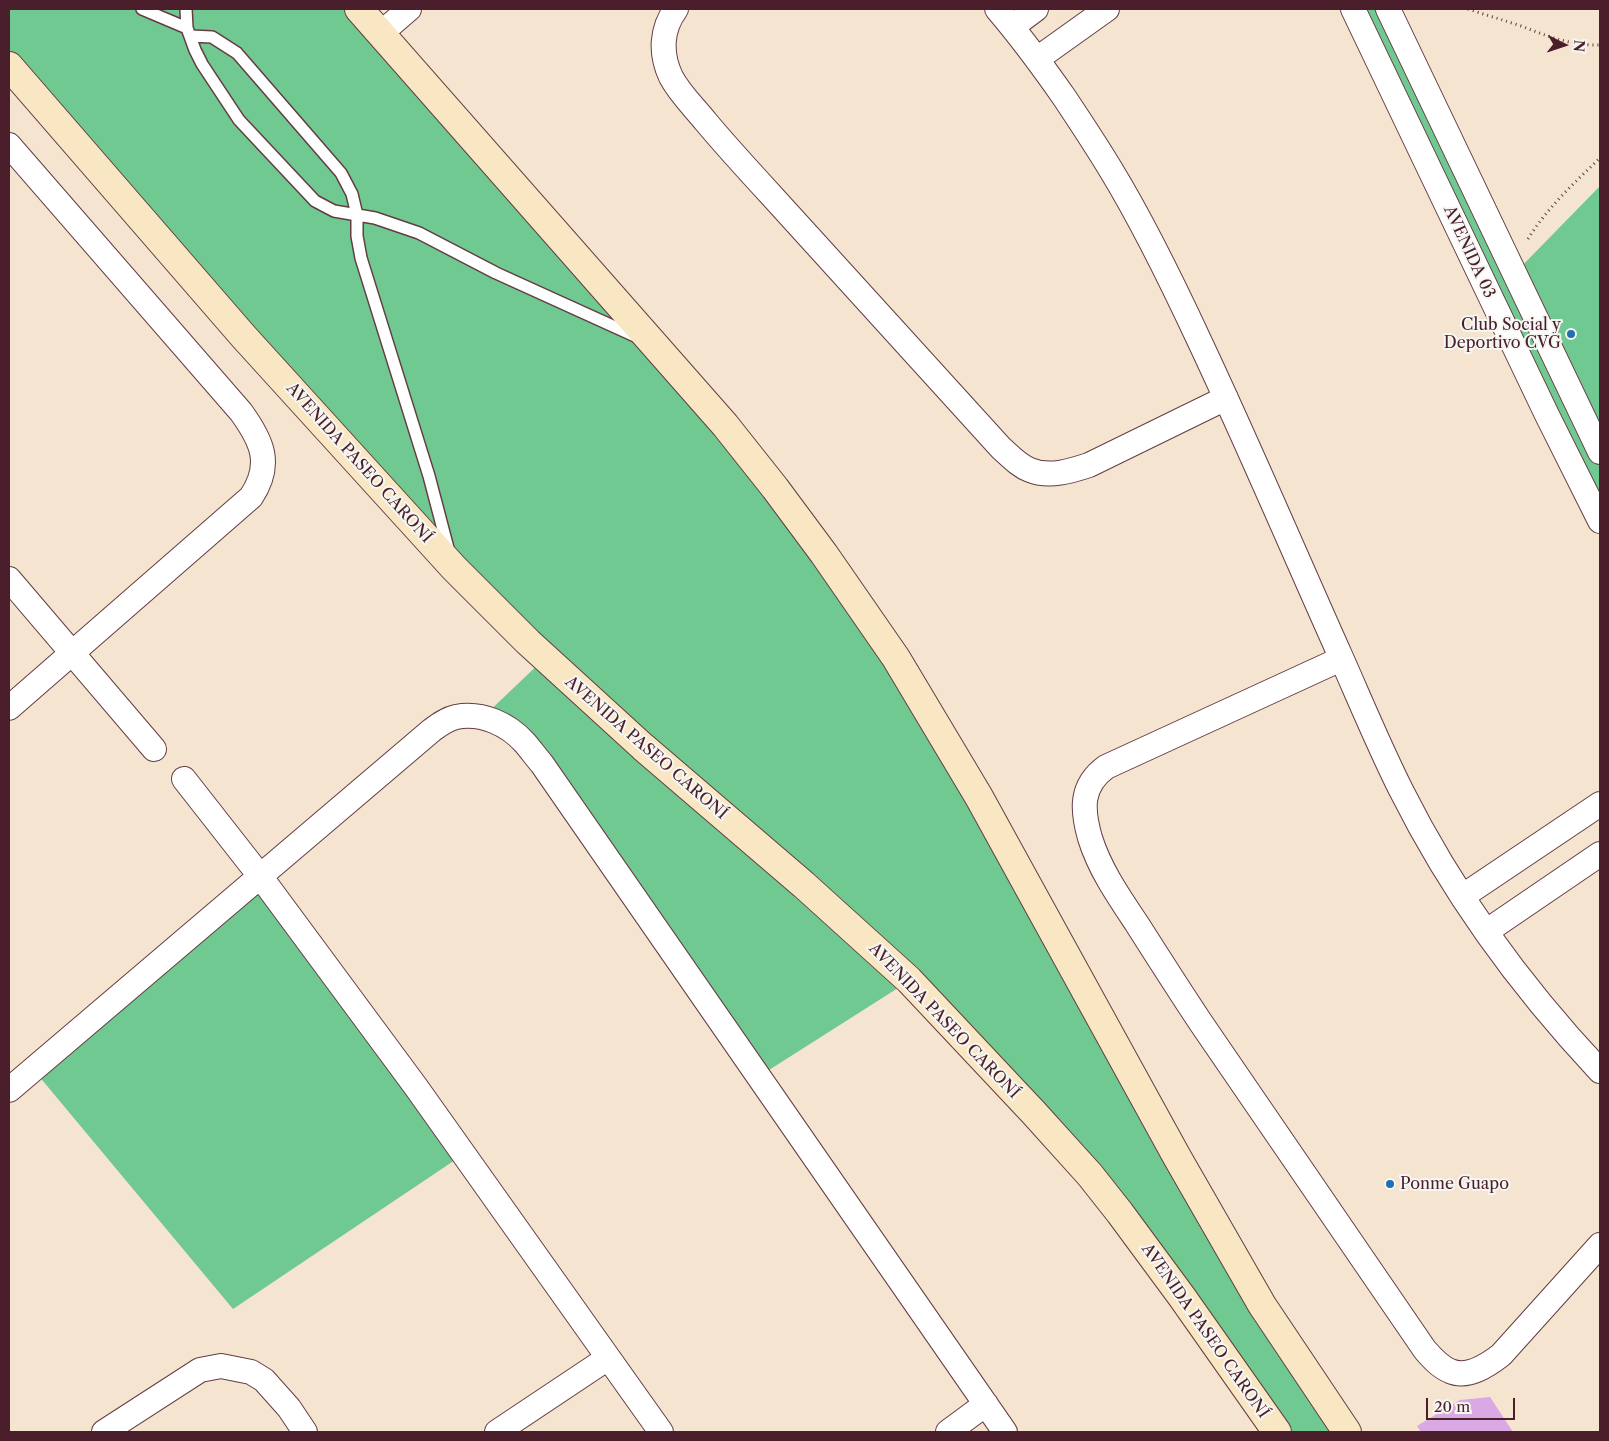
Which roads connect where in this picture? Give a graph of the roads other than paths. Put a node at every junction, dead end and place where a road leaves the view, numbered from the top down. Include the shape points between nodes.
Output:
1 (142, 9) edge
2 (186, 9) edge
3 (359, 9) edge
4 (409, 9) edge
5 (676, 9) edge
6 (1036, 9) edge
7 (1107, 9) edge
8 (1353, 9) edge
9 (1388, 9) edge
10 (1004, 18) edge
11 (188, 32) junction
12 (380, 34) junction
13 (1037, 59) junction
14 (9, 66) edge
15 (9, 145) edge
16 (357, 215) junction
17 (654, 345) junction
18 (1226, 398) junction
19 (1600, 452) edge
20 (1600, 522) edge
21 (454, 568) junction
22 (9, 578) edge
23 (72, 653) junction
24 (1341, 659) junction
25 (9, 708) edge
26 (154, 748) dead end
27 (184, 779) dead end
28 (1600, 804) edge
29 (1600, 854) edge
30 (260, 876) junction
31 (1463, 896) junction
32 (1487, 931) junction
33 (1600, 1071) edge
34 (9, 1090) edge
35 (1600, 1245) edge
36 (608, 1358) junction
37 (986, 1404) junction
38 (104, 1432) edge
39 (305, 1432) edge
40 (497, 1432) edge
41 (661, 1432) edge
42 (948, 1432) edge
43 (1005, 1432) edge
44 (1277, 1432) edge
45 (1347, 1432) edge

1 - 11 lane
2 - 11 lane
3 - 12 street
4 - 12 street
5 - 18 street via 668,19 663,48 671,76 680,92 988,434 1018,463 1042,473 1071,471
6 - 10 street
7 - 13 street
8 - 20 street, AVENIDA 03
9 - 19 street, AVENIDA 03
10 - 13 street
11 - 16 lane via 202,64 240,120 315,201 334,211
11 - 16 lane via 212,37 237,53 341,172 352,194
12 - 17 street
13 - 18 street via 1110,168 1143,226
14 - 21 street, AVENIDA PASEO CARONÍ via 244,337
15 - 23 street via 241,412 256,433 263,453 260,478 251,497
16 - 17 lane via 419,234
16 - 21 lane via 361,258
17 - 45 street via 725,425 775,488 896,658 1003,839 1177,1157 1258,1297
18 - 24 street
21 - 44 street, AVENIDA PASEO CARONÍ via 528,642 636,741 804,885 916,987 1090,1175 1182,1297
22 - 23 street
23 - 25 street
23 - 26 street
24 - 31 street via 1401,790
24 - 35 street via 1097,774 1088,787 1085,802 1086,820 1098,859 1180,993 1425,1350 1438,1363 1451,1372 1464,1373 1490,1364 1502,1355
27 - 30 street
28 - 31 street
29 - 32 street
30 - 34 street
30 - 36 street via 416,1087
30 - 37 street via 444,721 468,716 504,725 542,764
31 - 32 street
32 - 33 street via 1555,1021
36 - 40 street
36 - 41 street
37 - 42 street
37 - 43 street
38 - 39 street via 195,1372 221,1366 251,1372 264,1380

